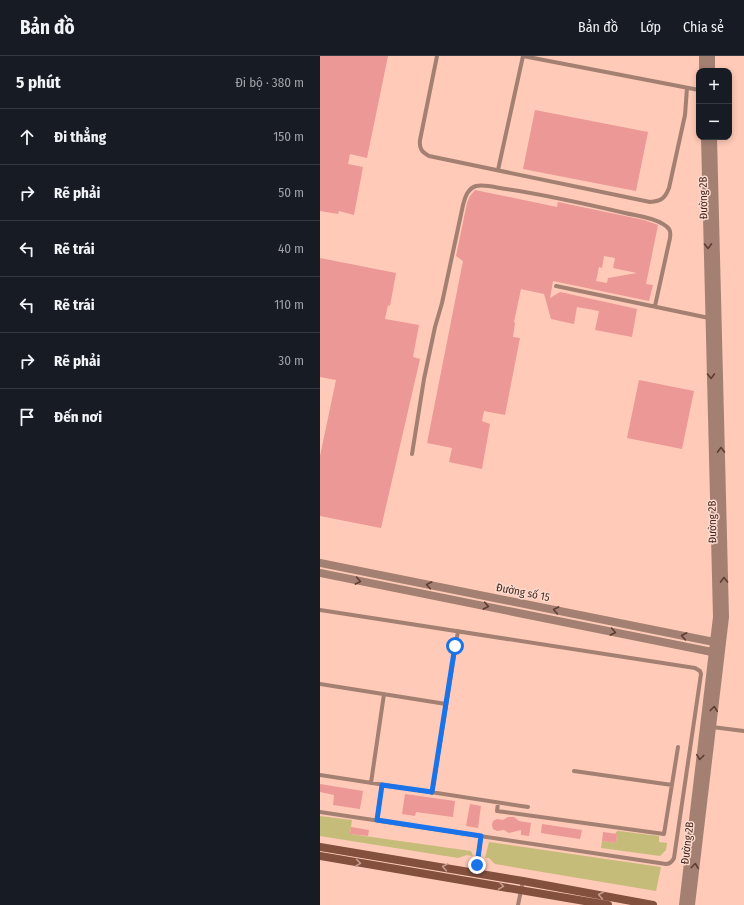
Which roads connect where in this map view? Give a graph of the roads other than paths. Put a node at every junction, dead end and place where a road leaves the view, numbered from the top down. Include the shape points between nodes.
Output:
1 (437, 56) edge
2 (523, 56) edge
3 (703, 56) edge
4 (711, 56) edge
5 (703, 68) edge
6 (711, 68) edge
7 (687, 88) junction
8 (696, 90) edge
9 (705, 140) edge
10 (713, 140) edge
11 (498, 170) junction
12 (556, 286) dead end
13 (656, 306) junction
14 (710, 318) junction
15 (412, 454) dead end
16 (320, 563) edge
17 (320, 573) edge
18 (320, 610) edge
19 (458, 631) junction
20 (718, 642) junction
21 (717, 653) junction
22 (320, 684) edge
23 (384, 694) junction
24 (446, 704) junction
25 (712, 727) junction
26 (744, 731) edge
27 (678, 748) dead end
28 (574, 771) dead end
29 (320, 775) edge
30 (371, 783) junction
31 (382, 785) junction
32 (672, 785) junction
33 (432, 792) junction
34 (498, 802) junction
35 (528, 807) dead end
36 (320, 812) edge
37 (377, 820) junction
38 (481, 836) junction
39 (320, 846) edge
40 (320, 856) edge
41 (476, 873) junction
42 (523, 881) junction
43 (475, 882) junction
44 (521, 890) junction
45 (518, 905) edge
46 (608, 905) edge
47 (653, 905) edge
48 (683, 905) edge
49 (691, 905) edge

1 - 11 lane via 420,148 429,156
2 - 7 lane
2 - 11 lane
3 - 5 street
4 - 6 street
7 - 8 lane
7 - 11 lane via 685,114 669,188 666,195 657,202
9 -> 14 street, Đường 2B
20 -> 10 street, Đường 2B via 725,618
12 - 13 lane
13 - 14 lane
13 - 15 lane via 671,231 663,223 520,191 487,186 471,188 463,205 435,327
14 -> 20 street, Đường 2B
20 -> 16 street, Đường số 15
17 -> 21 street, Đường số 15
18 - 19 lane
19 - 24 lane
19 - 38 lane via 696,668 701,674 674,858 671,863
20 - 21 street, Đường 2B
25 -> 21 street, Đường 2B
21 -> 48 street, Đường 2B
22 - 23 lane
23 - 24 lane
23 - 30 lane
24 - 33 lane
25 - 26 lane
49 -> 25 street, Đường 2B
27 - 32 lane
28 - 32 lane
29 - 30 lane
30 - 31 lane
31 - 33 lane
31 - 37 lane
32 - 34 lane via 664,834 497,811
33 - 34 lane
34 - 35 lane
36 - 37 lane
37 - 38 lane
38 - 41 lane
41 -> 39 street
40 -> 43 street
41 - 42 street
41 - 43 street
42 - 44 lane
47 -> 42 street
43 -> 44 street
44 - 45 lane
44 - 46 street

